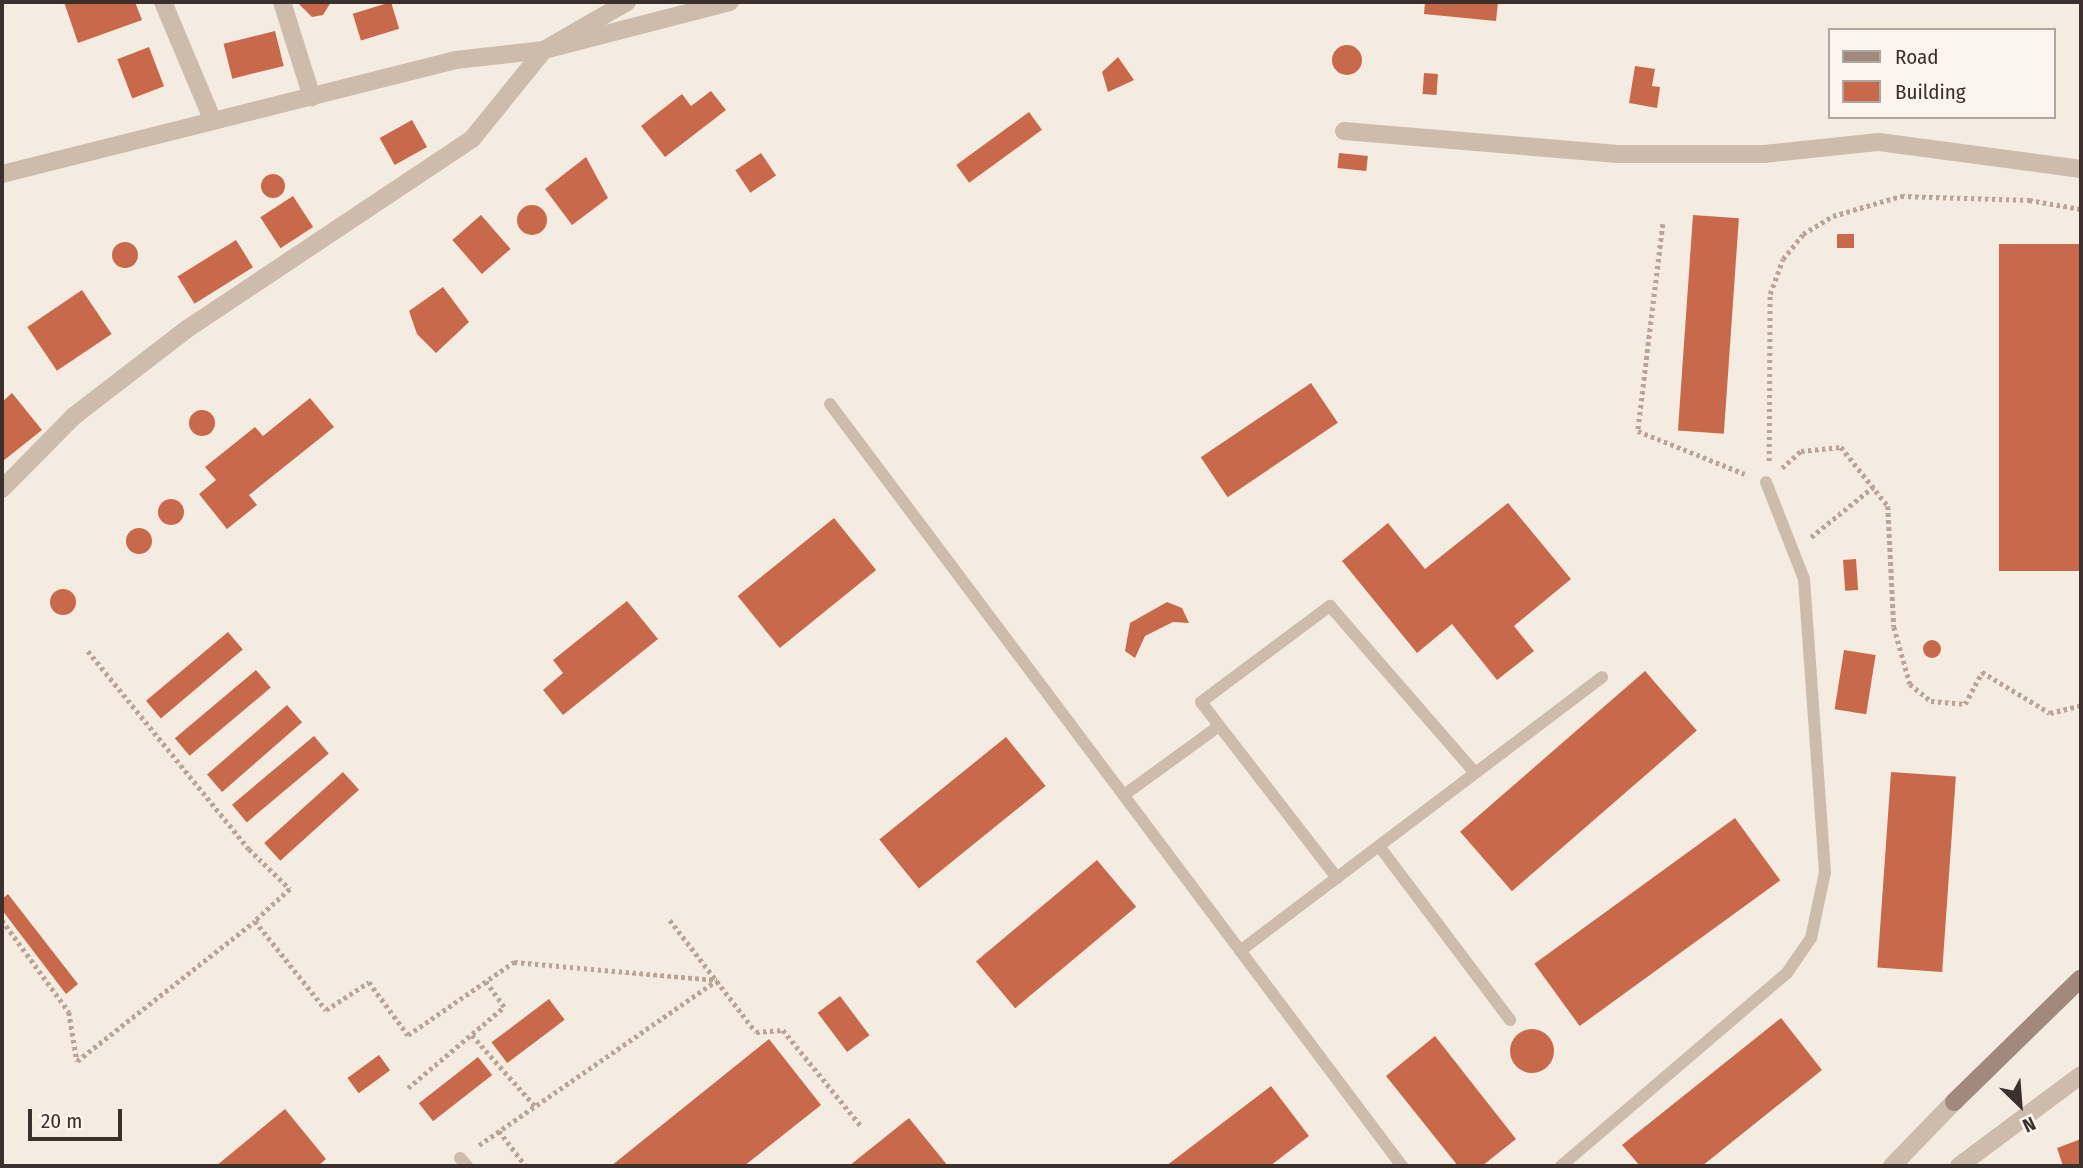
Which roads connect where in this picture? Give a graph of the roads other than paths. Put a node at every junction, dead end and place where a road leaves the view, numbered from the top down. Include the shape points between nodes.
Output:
1 (163, 2) edge
2 (282, 2) edge
3 (627, 2) edge
4 (730, 2) edge
5 (544, 50) junction
6 (312, 97) junction
7 (213, 121) junction
8 (1344, 131) dead end
9 (2081, 169) edge
10 (2, 174) edge
11 (830, 404) dead end
12 (1766, 482) road end
13 (2, 489) edge
14 (1602, 677) dead end
15 (1220, 726) junction
16 (1475, 773) junction
17 (1124, 795) junction
18 (1379, 846) junction
19 (1337, 878) junction
20 (1241, 951) junction
21 (2081, 978) edge
22 (1510, 1020) dead end
23 (2081, 1075) edge
24 (1954, 1102) joint
25 (1395, 1164) edge
26 (1561, 1166) edge
27 (1892, 1166) edge
28 (1959, 1166) edge

1 - 7 street
2 - 6 street
3 - 5 street
4 - 5 street
5 - 6 street via 456,60
5 - 13 street via 472,139 187,329 74,416
6 - 7 street
7 - 10 street
8 - 9 street via 1618,154 1764,154 1879,142
11 - 17 lane
12 - 26 lane via 1804,579 1825,872 1811,939 1787,973
14 - 16 lane
15 - 16 lane via 1200,702 1331,606
15 - 17 lane
15 - 19 lane
16 - 18 lane
17 - 20 lane
18 - 19 lane
18 - 22 lane
19 - 20 lane
20 - 25 lane
21 - 24 main road
23 - 28 street
24 - 27 street

